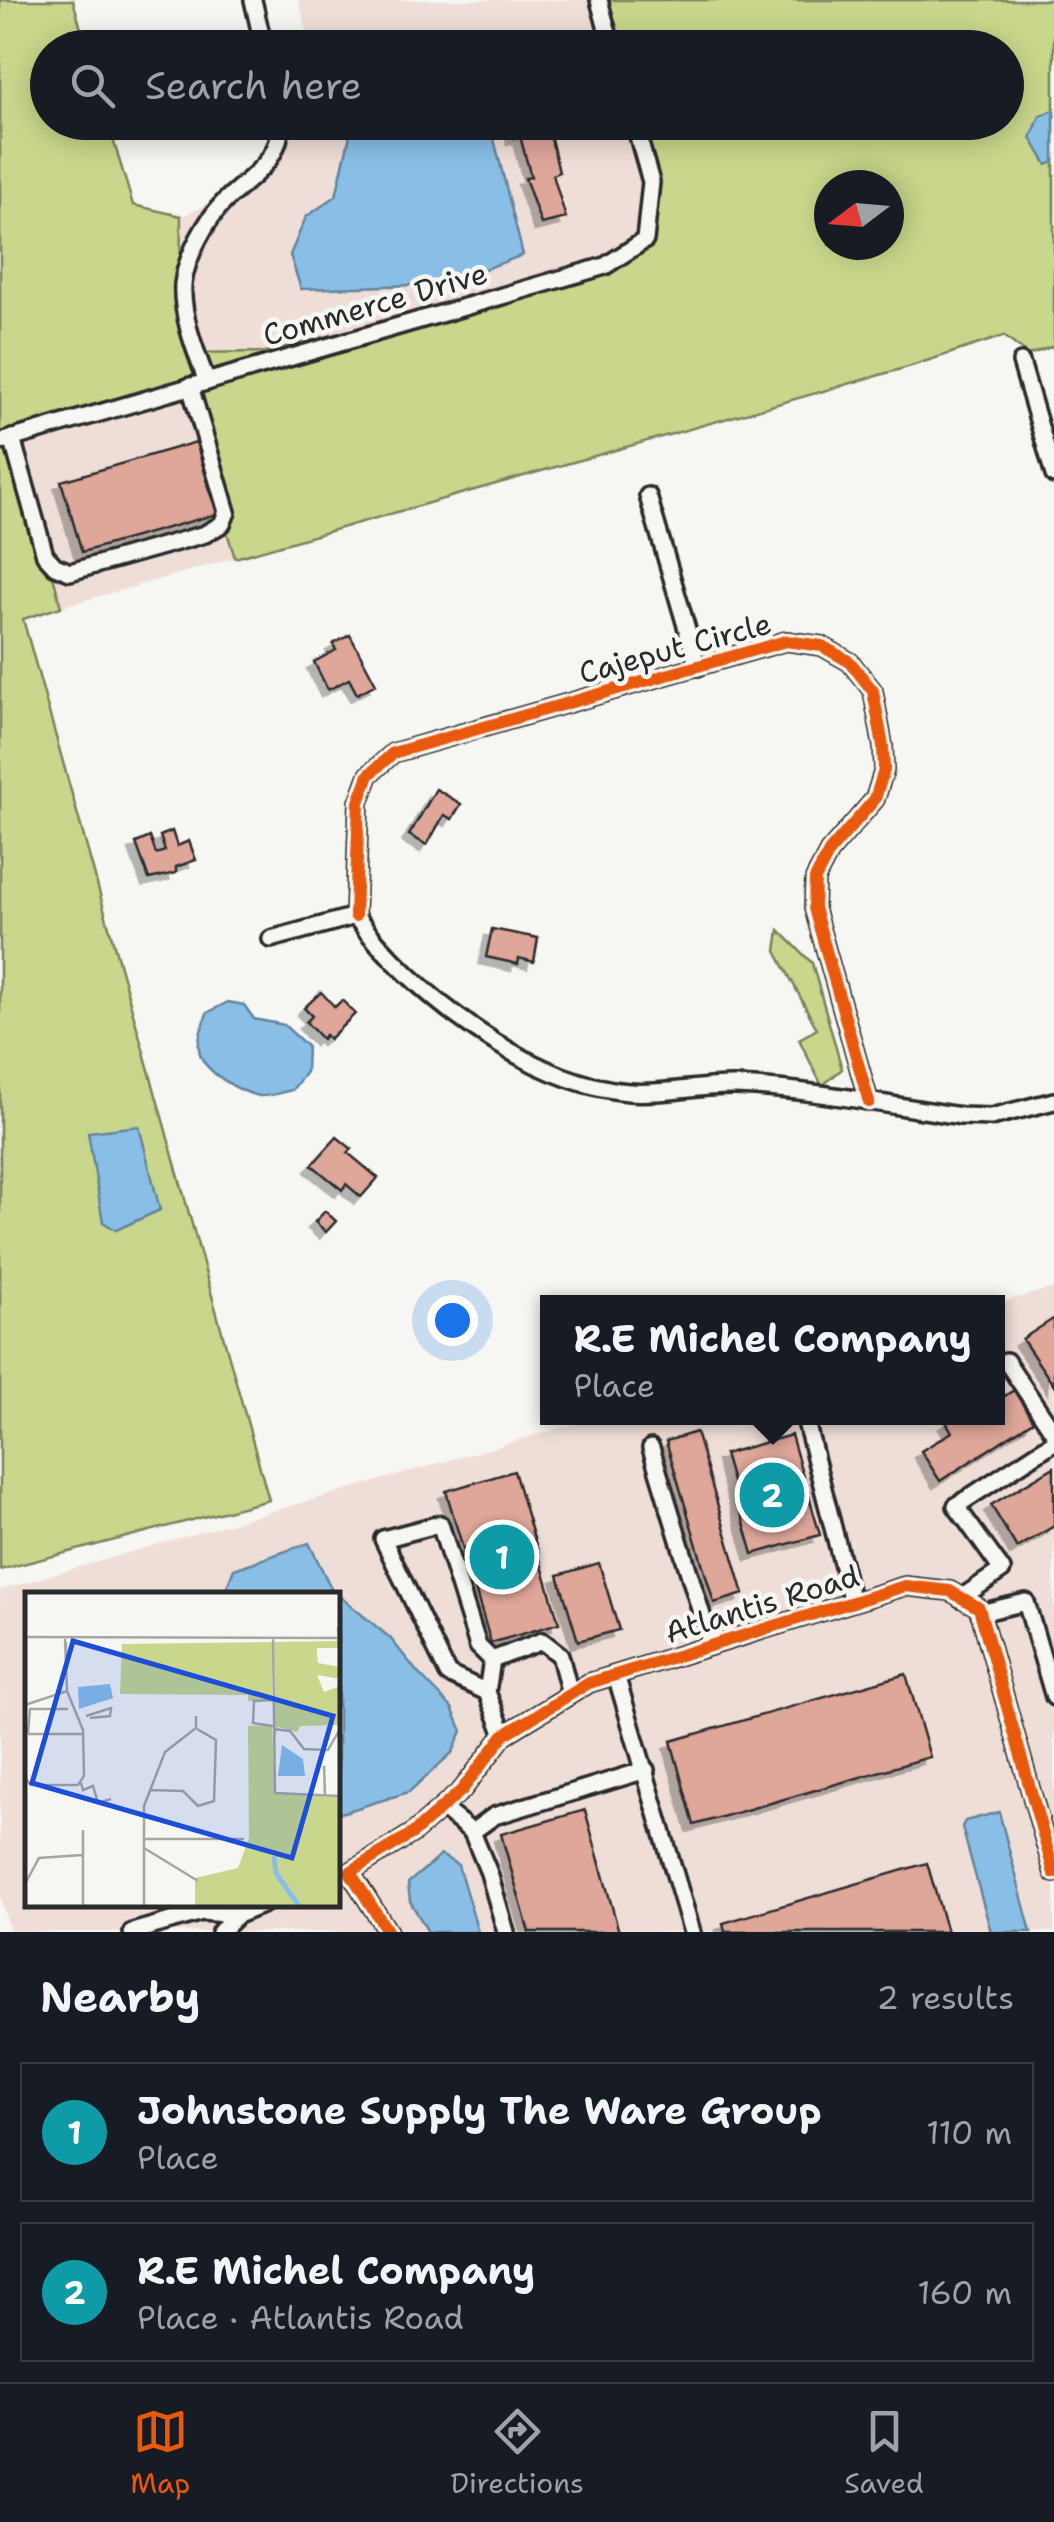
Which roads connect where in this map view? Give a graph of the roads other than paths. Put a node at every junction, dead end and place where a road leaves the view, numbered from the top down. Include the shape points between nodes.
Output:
1 (252, 0) edge
2 (598, 0) edge
3 (260, 30) edge
4 (607, 30) edge
5 (277, 140) edge
6 (639, 140) edge
7 (1022, 362) dead end
8 (199, 384) junction
9 (6, 440) edge
10 (1054, 474) edge
11 (648, 496) dead end
12 (698, 666) junction
13 (355, 916) junction
14 (270, 939) dead end
15 (1054, 1101) edge
16 (869, 1102) junction
17 (1006, 1361) dead end
18 (808, 1425) edge
19 (1054, 1433) edge
20 (1054, 1442) edge
21 (651, 1448) dead end
22 (961, 1598) junction
23 (852, 1602) junction
24 (980, 1612) junction
25 (711, 1645) junction
26 (492, 1660) junction
27 (616, 1674) junction
28 (487, 1692) junction
29 (570, 1694) junction
30 (1054, 1697) edge
31 (504, 1735) junction
32 (646, 1770) junction
33 (442, 1808) junction
34 (472, 1832) junction
35 (1054, 1873) edge
36 (344, 1874) edge
37 (257, 1907) edge
38 (237, 1915) junction
39 (132, 1932) edge
40 (220, 1932) edge
41 (388, 1932) edge
42 (506, 1932) edge
43 (692, 1932) edge

1 - 3 street
2 - 4 street
5 - 8 street via 275,153 222,204 189,261 183,285
6 - 8 street, Commerce Drive via 651,182 645,240 606,266
7 - 10 street
8 - 9 street, Commerce Drive
8 - 9 street via 227,512 205,534 70,572 55,566 45,555
11 - 12 street
12 - 13 street, Cajeput Circle via 393,754 369,774 359,802
12 - 16 street, Cajeput Circle via 786,641 822,646 850,662 873,691 884,770 875,800 814,879 814,908
13 - 14 street
13 - 16 street via 378,946 464,1022 518,1057 579,1082 630,1092 734,1086
15 - 16 street via 991,1116
17 - 19 street
18 - 23 street
20 - 22 street via 956,1506 1002,1570
21 - 25 street
22 - 23 street, Atlantis Road via 905,1586
22 - 24 street, Atlantis Road
23 - 25 street, Atlantis Road
24 - 30 street via 1026,1602
24 - 35 street
25 - 27 street, Atlantis Road
26 - 28 street
26 - 28 street via 478,1646 440,1524 382,1540 448,1674
26 - 29 street via 542,1641 560,1655
27 - 29 street, Atlantis Road
27 - 32 street
28 - 31 street
29 - 31 street, Atlantis Road
31 - 33 street, Atlantis Road
32 - 34 street via 494,1816
32 - 43 street
33 - 34 street
33 - 36 street, Atlantis Road
34 - 42 street
36 - 41 street, Atlantis Road
37 - 38 street
38 - 39 street via 202,1912
38 - 40 street

